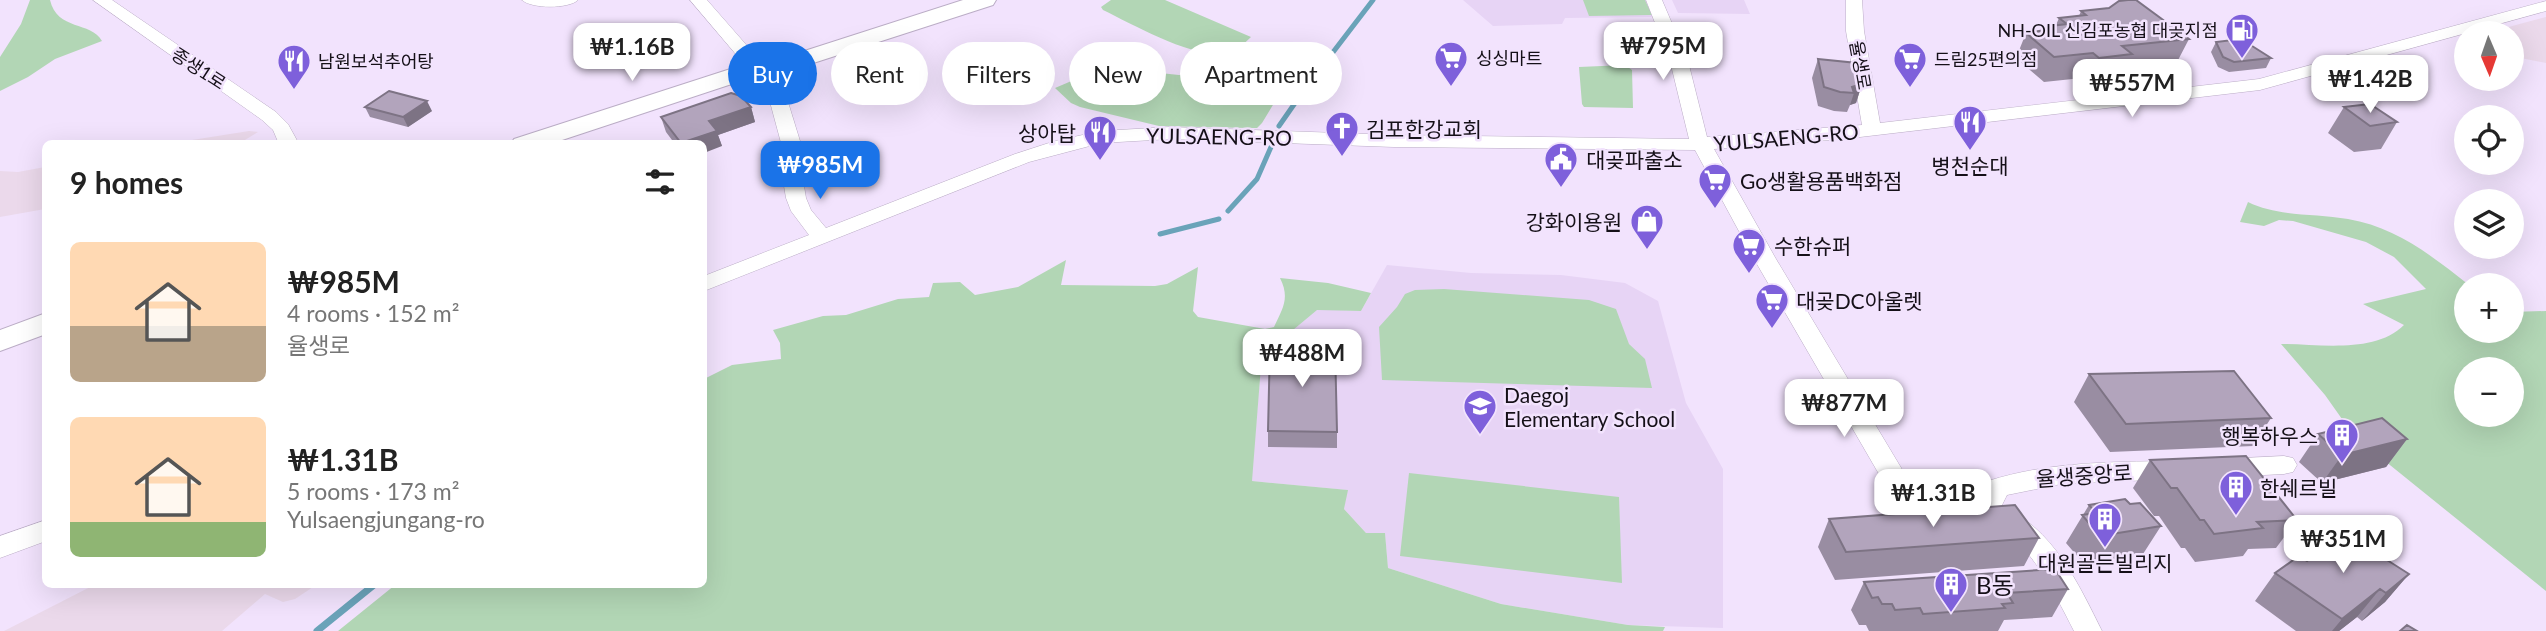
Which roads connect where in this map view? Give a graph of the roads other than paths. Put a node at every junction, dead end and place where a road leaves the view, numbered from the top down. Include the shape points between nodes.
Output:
1 (101, 0) edge
2 (530, 0) edge
3 (570, 0) edge
4 (698, 0) edge
5 (946, 0) edge
6 (985, 0) edge
7 (1654, 0) edge
8 (1854, 0) edge
9 (2546, 6) edge
10 (734, 42) edge
11 (817, 43) edge
12 (817, 54) edge
13 (728, 77) edge
14 (780, 105) edge
15 (1872, 129) junction
16 (287, 140) edge
17 (535, 140) edge
18 (1702, 145) junction
19 (822, 238) junction
20 (707, 283) edge
21 (42, 325) edge
22 (0, 341) edge
23 (2284, 465) dead end
24 (1985, 512) junction
25 (42, 531) edge
26 (0, 547) edge
27 (2088, 631) edge

1 - 16 street, 종생1로 via 269,116
2 - 3 street
4 - 10 street
5 - 11 main road
6 - 12 main road
7 - 18 street via 1679,61 1695,133
8 - 15 street, 율생로
9 - 15 street, YULSAENG-RO via 2260,84
13 - 17 main road
14 - 19 street via 794,155 792,174 801,211
15 - 18 street, YULSAENG-RO
18 - 19 street, YULSAENG-RO via 1394,141 1170,132 1101,138 1022,158
18 - 24 street via 1910,505
19 - 20 street, YULSAENG-RO
21 - 22 main road
23 - 24 street, 율생중앙로 via 2025,479 1997,488
24 - 27 street via 2020,531 2041,553
25 - 26 street

